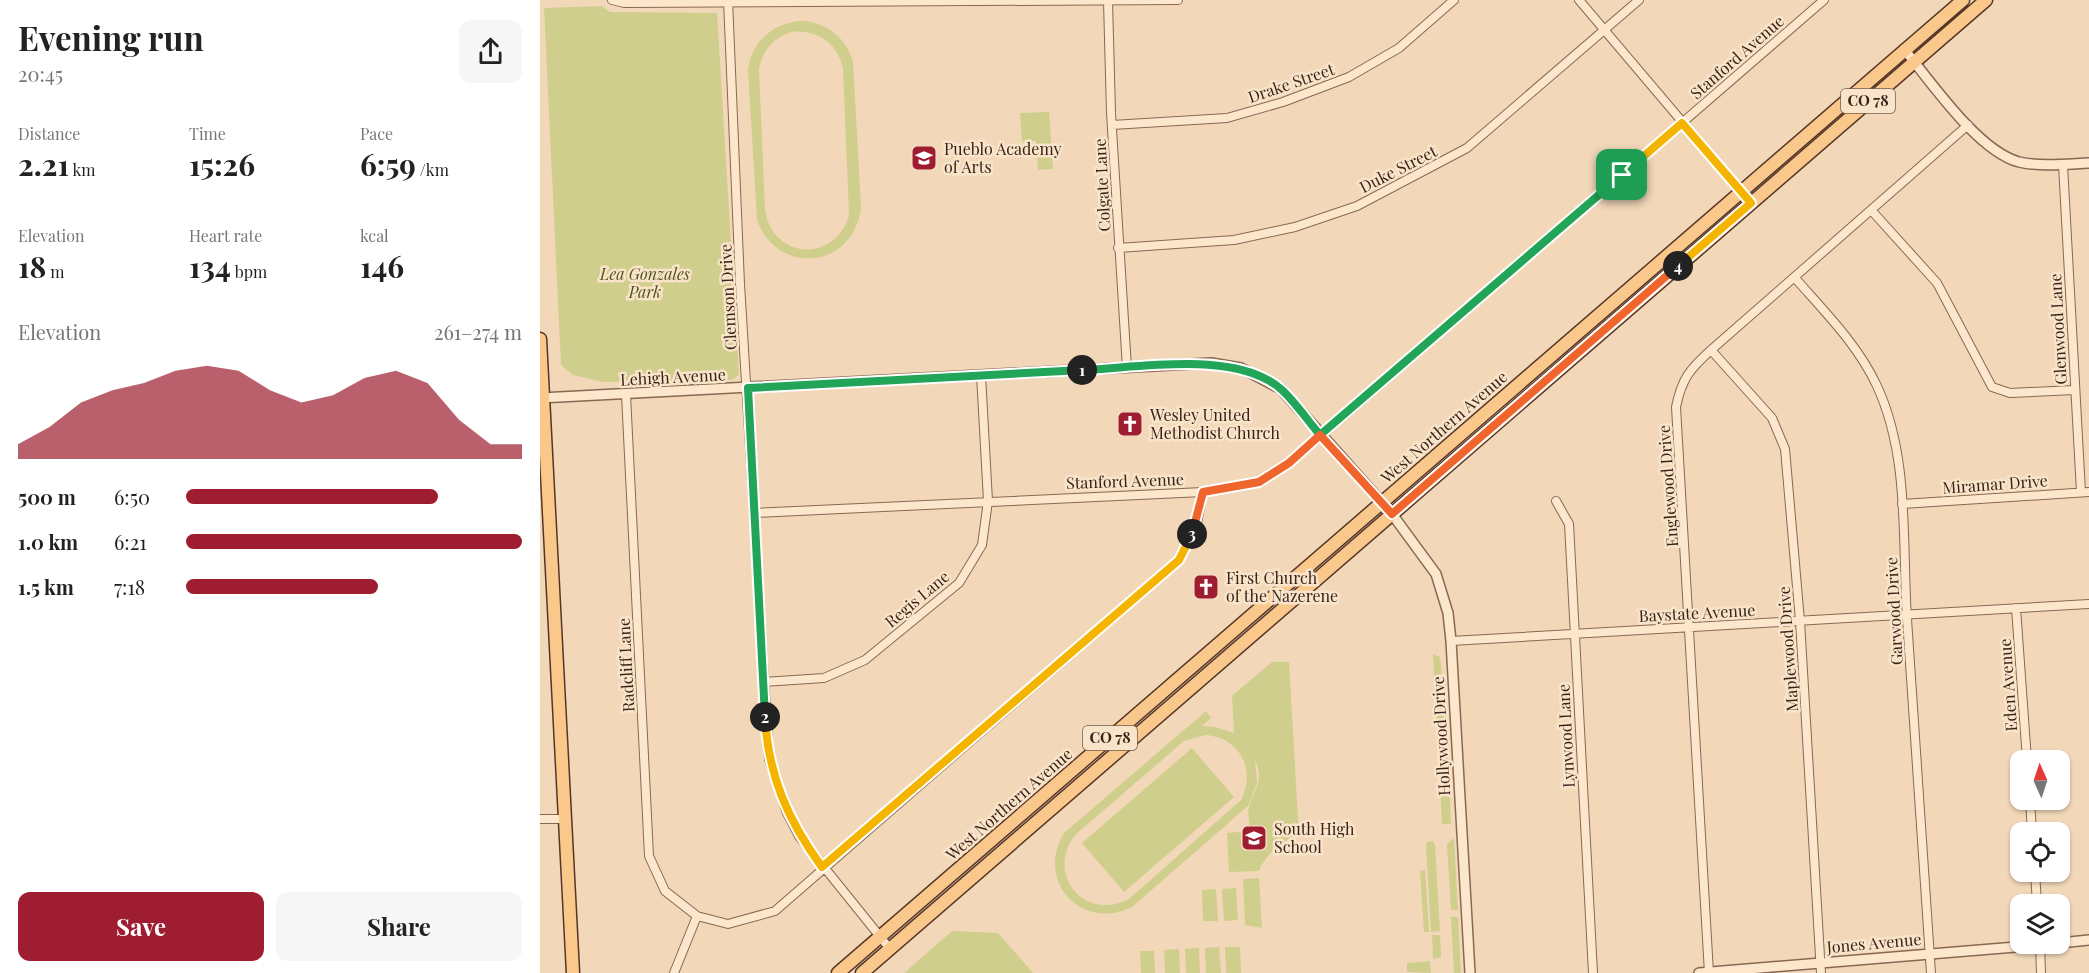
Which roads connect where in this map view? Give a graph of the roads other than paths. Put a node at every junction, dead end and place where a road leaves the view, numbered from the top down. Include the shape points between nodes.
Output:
1 (612, 0) edge
2 (972, 0) edge
3 (1178, 0) edge
4 (1454, 0) edge
5 (1579, 0) edge
6 (1639, 0) edge
7 (1824, 0) edge
8 (1963, 0) edge
9 (1986, 0) edge
10 (728, 1) edge
11 (850, 1) edge
12 (1108, 1) edge
13 (1605, 30) junction
14 (1904, 49) junction
15 (1915, 62) junction
16 (1682, 123) junction
17 (1112, 125) junction
18 (1968, 125) junction
19 (2089, 163) edge
20 (2063, 165) junction
21 (1741, 191) junction
22 (1751, 203) junction
23 (1872, 211) junction
24 (1118, 248) junction
25 (1795, 278) junction
26 (540, 339) edge
27 (1711, 350) junction
28 (1127, 368) junction
29 (981, 375) junction
30 (748, 388) junction
31 (2074, 390) junction
32 (626, 395) junction
33 (542, 398) edge
34 (1320, 435) junction
35 (1203, 492) junction
36 (2085, 492) edge
37 (988, 501) junction
38 (1556, 501) dead end
39 (1382, 504) junction
40 (1902, 504) junction
41 (754, 513) junction
42 (1392, 514) junction
43 (2089, 604) edge
44 (2016, 608) junction
45 (1907, 616) junction
46 (1800, 621) junction
47 (1691, 627) junction
48 (1574, 634) junction
49 (1451, 641) junction
50 (763, 682) junction
51 (2026, 750) edge
52 (540, 819) edge
53 (565, 819) junction
54 (822, 867) junction
55 (697, 915) junction
56 (880, 937) junction
57 (2089, 940) edge
58 (2070, 942) edge
59 (2010, 947) edge
60 (890, 948) junction
61 (1930, 954) junction
62 (2040, 954) edge
63 (1821, 968) edge
64 (573, 973) edge
65 (674, 973) edge
66 (838, 973) edge
67 (862, 973) edge
68 (1470, 973) edge
69 (1593, 973) edge
70 (1706, 973) edge
71 (1931, 973) edge
72 (2041, 973) edge

1 - 10 street
2 - 11 street
2 - 12 street
3 - 12 street
4 - 17 street, Drake Street via 1399,48 1349,77 1283,102 1227,118
5 - 13 street
6 - 13 street, Duke Street
7 - 16 street, Stanford Avenue
8 - 14 main road, West Northern Avenue / CO 78
9 - 15 main road, West Northern Avenue / CO 78
10 - 11 street
10 - 30 street, Clemson Drive
12 - 17 street, Colgate Lane
13 - 16 street
13 - 24 street, Duke Street via 1467,148 1357,206 1295,227 1234,240
14 - 15 street
14 - 21 main road, West Northern Avenue / CO 78
15 - 18 street
15 - 22 main road, West Northern Avenue / CO 78
16 - 21 street
16 - 34 street, Stanford Avenue
17 - 24 street, Colgate Lane
18 - 20 street via 1987,143 2018,162
18 - 23 street, Englewood Drive
19 - 20 street
20 - 31 street, Glenwood Lane
21 - 22 street
21 - 39 main road, West Northern Avenue / CO 78
22 - 42 main road, West Northern Avenue / CO 78
23 - 25 street, Englewood Drive
23 - 31 street via 1937,283 1992,387 2010,393
24 - 28 street, Colgate Lane
25 - 27 street, Englewood Drive
25 - 40 street, Garwood Drive via 1860,354 1878,387 1892,428
26 - 33 main road
27 - 46 street, Maplewood Drive via 1772,418 1785,449
27 - 47 street, Englewood Drive via 1690,369 1681,384 1676,407
28 - 29 street, Lehigh Avenue
28 - 34 street, Lehigh Avenue via 1211,363 1241,368 1281,389
29 - 30 street, Lehigh Avenue
29 - 37 street, Regis Lane
30 - 32 street, Lehigh Avenue
30 - 41 street, Clemson Drive
31 - 36 street, Glenwood Lane
32 - 33 street, Lehigh Avenue
32 - 55 street, Radcliff Lane via 649,856 665,891
33 - 53 main road
34 - 35 street, Stanford Avenue via 1289,463 1259,482
34 - 39 street, Lehigh Avenue
35 - 37 street, Stanford Avenue
35 - 54 street, Radcliff Lane via 1196,528 1179,560
36 - 40 street, Miramar Drive
37 - 41 street, Stanford Avenue
37 - 50 street, Regis Lane via 982,545 959,583 865,660 824,678
38 - 48 street, Lynwood Lane via 1569,524
39 - 42 street, Lehigh Avenue
39 - 56 main road, West Northern Avenue / CO 78
40 - 45 street, Garwood Drive
41 - 50 street, Clemson Drive
42 - 49 street, Hollywood Drive via 1436,573 1448,613
42 - 60 main road, West Northern Avenue / CO 78
43 - 44 street, Baystate Avenue
44 - 45 street, Baystate Avenue
44 - 51 street, Eden Avenue
45 - 46 street, Baystate Avenue
45 - 61 street, Garwood Drive
46 - 47 street, Baystate Avenue
46 - 63 street, Maplewood Drive
47 - 48 street, Baystate Avenue
47 - 70 street, Englewood Drive
48 - 49 street, Baystate Avenue
48 - 69 street, Lynwood Lane
49 - 68 street, Hollywood Drive
50 - 54 street, Clemson Drive via 766,738 777,786 799,836
52 - 53 street
53 - 64 main road
54 - 55 street, Radcliff Lane via 775,911 729,924
54 - 56 street, Clemson Drive
55 - 65 street
56 - 60 street, Clemson Drive
56 - 66 main road, West Northern Avenue / CO 78
57 - 58 street
59 - 61 street, Jones Avenue
60 - 67 main road, West Northern Avenue / CO 78
61 - 63 street, Jones Avenue
61 - 71 street, Garwood Drive
62 - 72 street
63 - 70 street, Jones Avenue

